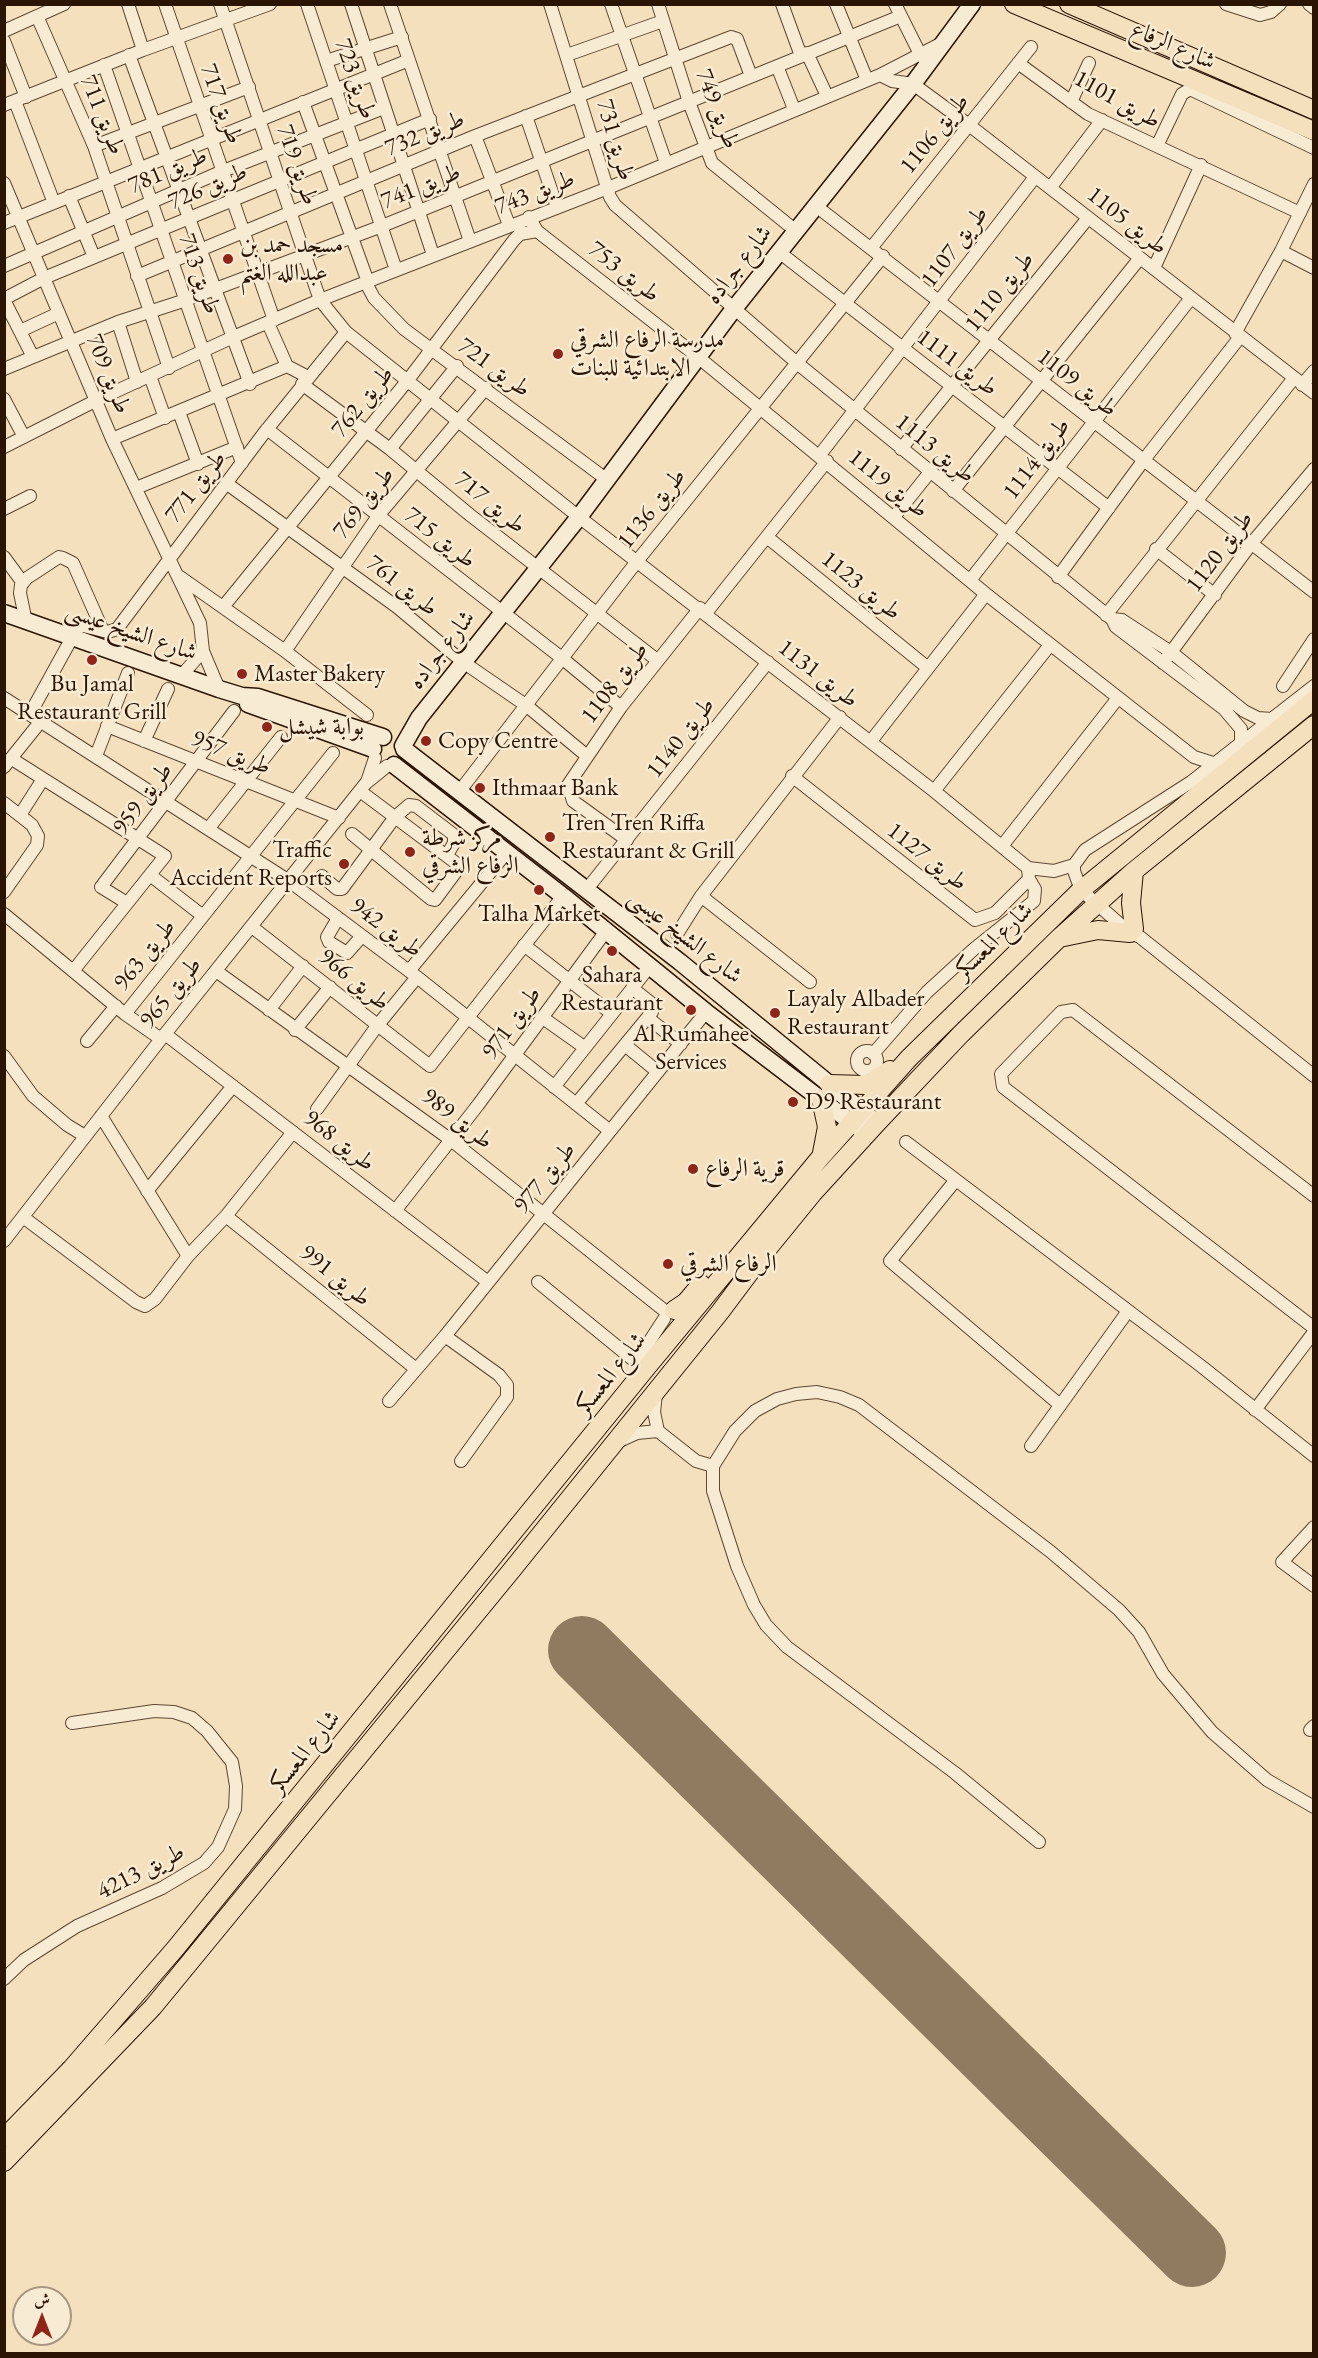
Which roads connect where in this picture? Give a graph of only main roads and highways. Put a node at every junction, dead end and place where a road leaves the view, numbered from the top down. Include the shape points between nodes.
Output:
1 (1014, 4) edge
2 (1070, 4) edge
3 (1314, 110) edge
4 (1314, 131) edge
5 (1314, 700) edge
6 (1314, 725) edge
7 (1134, 871) junction
8 (1059, 938) junction
9 (909, 1058) junction
10 (820, 1158) junction
11 (739, 1258) junction
12 (661, 1350) junction
13 (4, 2138) edge
14 (4, 2162) edge

1 - 4 main road, شارع الرفاع
2 - 3 main road, شارع الرفاع
5 - 9 main road, شارع المعسكر via 1084,887
6 - 7 main road, شارع المعسكر
7 - 8 main road, شارع المعسكر
7 - 8 main road via 1131,903 1135,933 1098,930
8 - 14 main road, شارع المعسكر via 961,1034 799,1210 153,2007
9 - 10 main road, شارع المعسكر
9 - 10 main road via 866,1085 825,1091 827,1135
10 - 11 main road, شارع المعسكر
11 - 12 main road, شارع المعسكر
11 - 12 main road via 711,1272 686,1302 667,1315
12 - 13 main road, شارع المعسكر via 175,1949 72,2068

